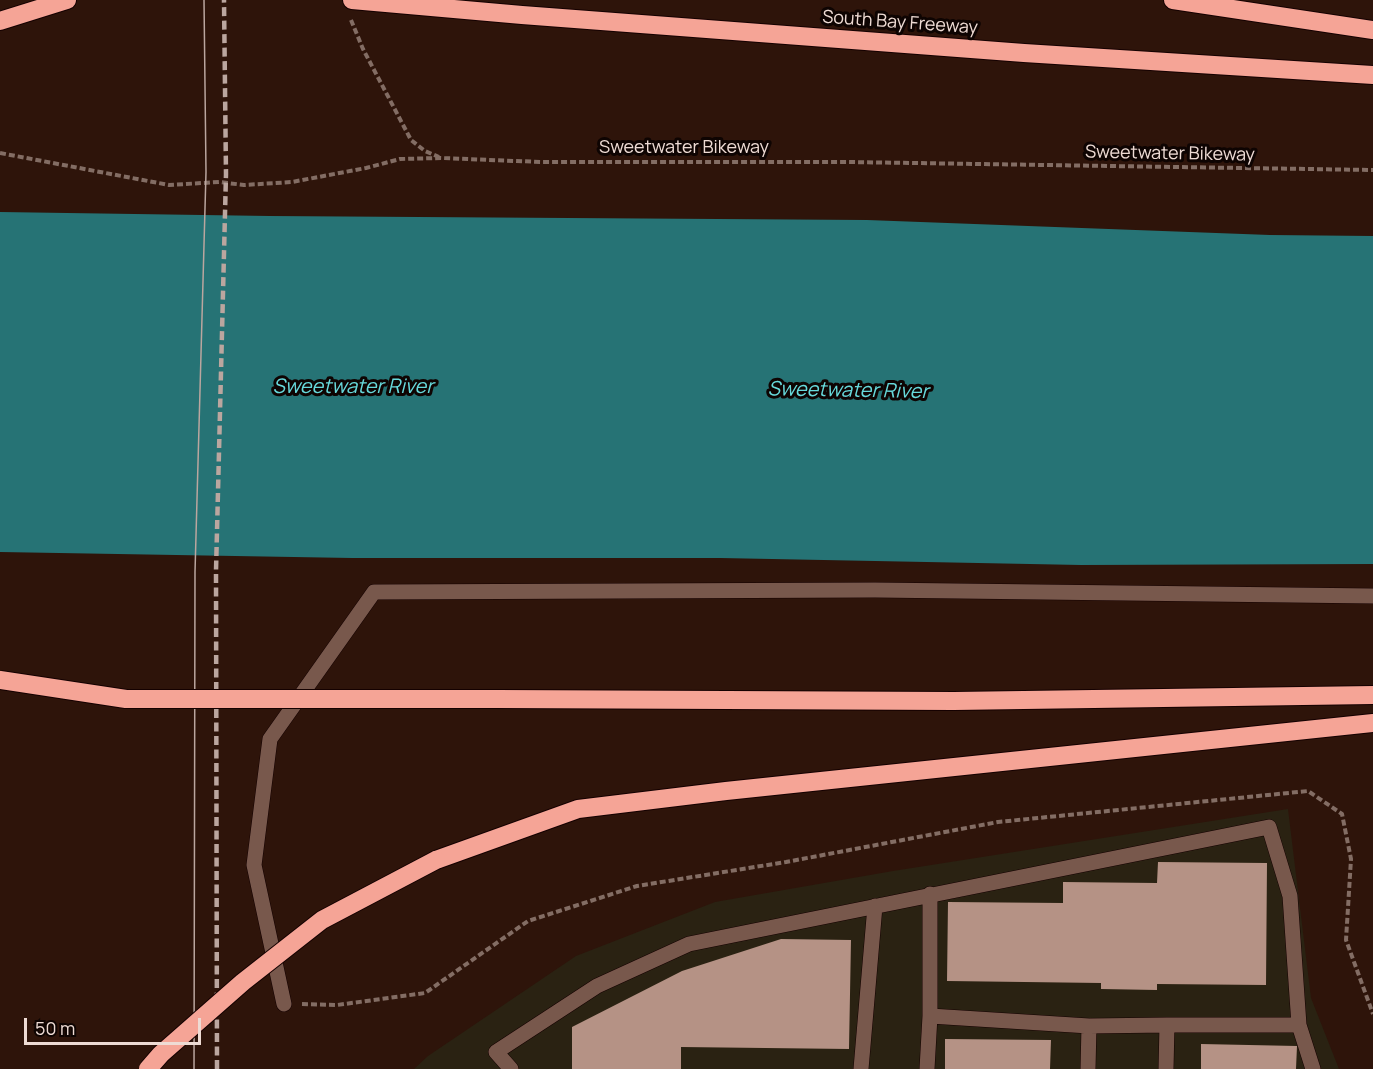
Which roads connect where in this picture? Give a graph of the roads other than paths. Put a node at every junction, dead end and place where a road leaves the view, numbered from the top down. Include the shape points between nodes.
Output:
1 (67, 0) edge
2 (1173, 0) edge
3 (350, 5) edge
4 (0, 21) edge
5 (1373, 30) edge
6 (1373, 75) edge
7 (1373, 596) edge
8 (0, 680) edge
9 (1373, 695) edge
10 (1373, 723) edge
11 (930, 894) junction
12 (874, 906) junction
13 (284, 1004) dead end
14 (930, 1016) junction
15 (1167, 1025) junction
16 (1299, 1025) junction
17 (1089, 1026) junction
18 (148, 1069) edge
19 (511, 1069) edge
20 (861, 1069) edge
21 (927, 1069) edge
22 (1088, 1069) edge
23 (1166, 1069) edge
24 (1313, 1069) edge

1 - 4 highway
2 - 5 highway
3 - 6 highway, South Bay Freeway
7 - 13 lane via 875,590 374,592 270,739 254,865
8 - 9 highway, bridge via 126,699 954,700
10 - 18 highway, bridge via 578,809 436,860 322,920 234,990
11 - 12 lane
11 - 14 lane
11 - 16 lane via 1269,827 1290,896
12 - 19 lane via 689,944 597,986 496,1052
12 - 20 lane
14 - 17 lane
14 - 21 lane
15 - 16 lane
15 - 17 lane
15 - 23 lane
16 - 24 lane
17 - 22 lane

